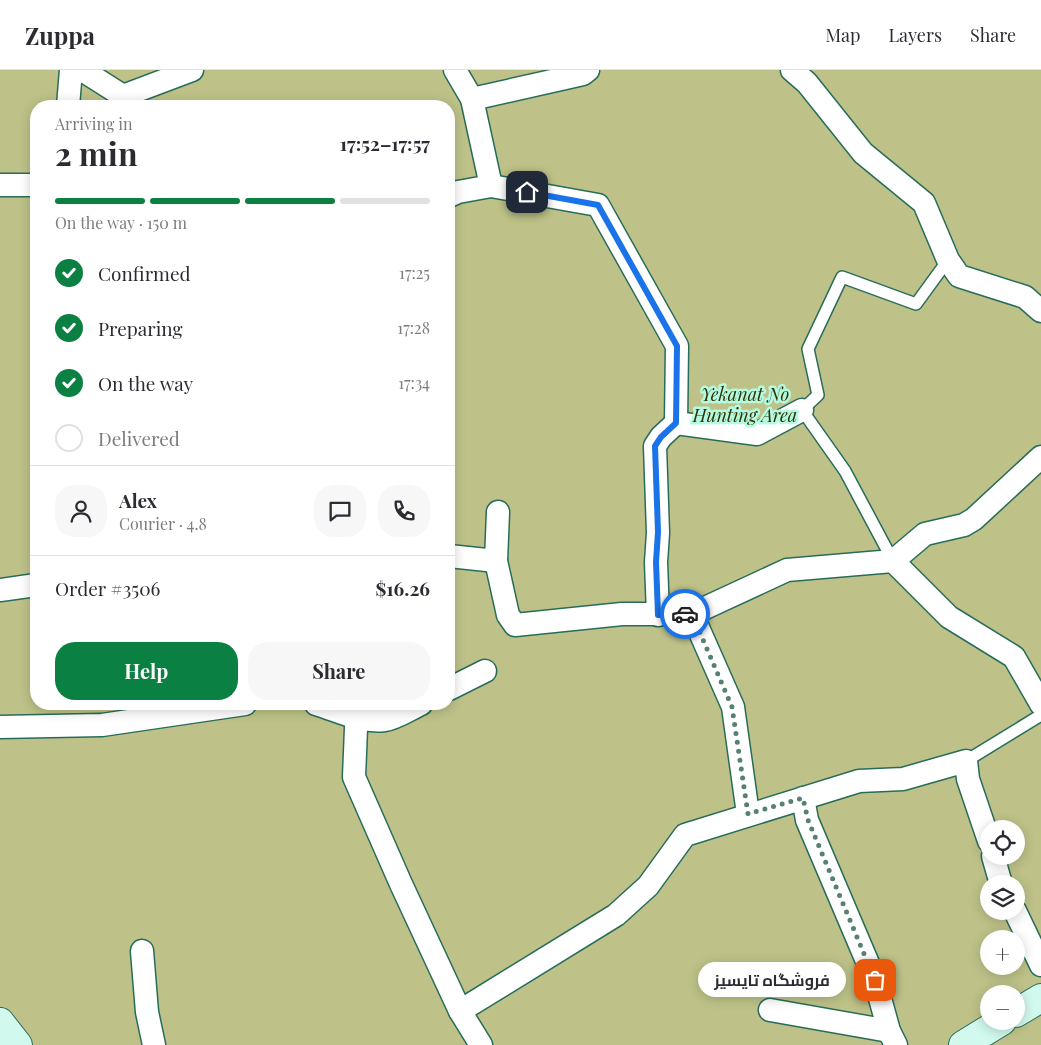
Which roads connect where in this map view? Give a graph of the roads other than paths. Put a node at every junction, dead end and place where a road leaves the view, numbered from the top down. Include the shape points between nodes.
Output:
1 (72, 70) edge
2 (82, 70) edge
3 (192, 70) edge
4 (455, 70) edge
5 (588, 70) edge
6 (792, 70) edge
7 (472, 99) junction
8 (69, 100) edge
9 (129, 100) edge
10 (133, 100) edge
11 (0, 185) edge
12 (30, 185) edge
13 (491, 186) junction
14 (455, 193) edge
15 (948, 260) junction
16 (1041, 311) edge
17 (802, 410) junction
18 (676, 423) junction
19 (1041, 457) edge
20 (498, 512) dead end
21 (455, 557) edge
22 (496, 561) junction
23 (893, 561) junction
24 (30, 586) edge
25 (0, 590) edge
26 (692, 614) junction
27 (658, 615) junction
28 (485, 671) dead end
29 (455, 687) edge
30 (1041, 704) edge
31 (204, 710) edge
32 (408, 710) edge
33 (356, 711) edge
34 (1041, 715) edge
35 (0, 728) edge
36 (966, 761) junction
37 (803, 798) junction
38 (748, 814) junction
39 (982, 820) edge
40 (1019, 920) edge
41 (142, 951) dead end
42 (1041, 965) edge
43 (1041, 998) edge
44 (1025, 1008) edge
45 (770, 1010) dead end
46 (460, 1011) junction
47 (0, 1022) edge
48 (987, 1030) edge
49 (892, 1038) edge
50 (478, 1044) edge
51 (18, 1045) edge
52 (154, 1045) edge
53 (963, 1045) edge

1 - 8 street
2 - 9 street
3 - 10 street
4 - 7 street
5 - 7 street via 583,74
6 - 15 street via 807,83 864,154 924,203
7 - 13 street
11 - 12 street
13 - 14 street
13 - 18 street via 598,205 677,346
15 - 16 street via 960,276 1025,297
15 - 17 lane via 916,304 842,277 808,349 818,395
17 - 18 street via 757,434
17 - 23 lane via 845,471
18 - 27 street via 655,446
19 - 23 street via 974,520 925,534
20 - 22 street
21 - 22 street
22 - 27 street via 508,615 515,624 622,614
23 - 26 street via 787,570
23 - 30 street via 949,618 1014,656
24 - 25 street
26 - 27 street
26 - 38 street via 732,707
28 - 29 street
31 - 35 street via 102,725
32 - 33 street via 386,720 367,720
33 - 46 street via 354,777
34 - 36 lane
36 - 37 street via 903,779 859,781
36 - 39 street via 968,779
37 - 38 street
37 - 49 street via 817,845 875,980
38 - 46 street via 685,835 648,886 616,915
40 - 42 street
41 - 52 street via 147,1012
43 - 44 main road
45 - 49 street
46 - 50 street
47 - 51 main road
48 - 53 main road

